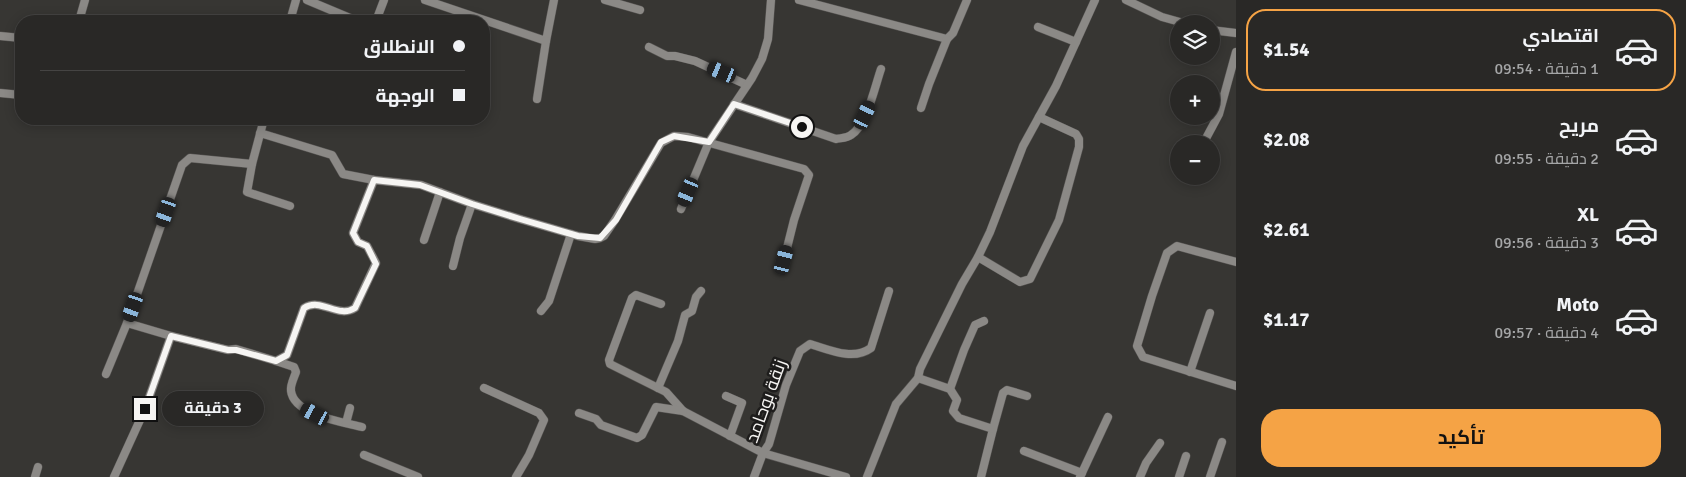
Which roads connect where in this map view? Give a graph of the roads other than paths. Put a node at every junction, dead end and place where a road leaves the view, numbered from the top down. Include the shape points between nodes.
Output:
1 (84, 0) edge
2 (296, 0) edge
3 (307, 0) edge
4 (384, 0) edge
5 (425, 0) edge
6 (554, 0) edge
7 (605, 0) edge
8 (772, 0) edge
9 (799, 0) edge
10 (966, 0) edge
11 (1095, 0) edge
12 (1129, 1) edge
13 (640, 10) dead end
14 (81, 15) edge
15 (292, 15) edge
16 (343, 15) edge
17 (378, 15) edge
18 (469, 15) edge
19 (1170, 19) edge
20 (490, 22) edge
21 (1038, 26) dead end
22 (1220, 31) edge
23 (1236, 33) edge
24 (0, 36) edge
25 (15, 37) edge
26 (947, 40) junction
27 (546, 41) junction
28 (1076, 42) junction
29 (649, 48) dead end
30 (1236, 52) edge
31 (881, 69) dead end
32 (747, 84) junction
33 (0, 93) edge
34 (15, 94) edge
35 (537, 99) dead end
36 (734, 104) junction
37 (920, 108) dead end
38 (1039, 118) junction
39 (262, 125) edge
40 (260, 133) junction
41 (1208, 135) edge
42 (709, 142) junction
43 (252, 164) junction
44 (374, 180) junction
45 (440, 192) junction
46 (472, 204) junction
47 (290, 206) dead end
48 (681, 209) dead end
49 (571, 234) junction
50 (424, 240) dead end
51 (978, 257) junction
52 (784, 260) dead end
53 (1236, 262) edge
54 (453, 266) dead end
55 (701, 291) dead end
56 (889, 291) dead end
57 (661, 304) dead end
58 (541, 311) dead end
59 (1210, 313) dead end
60 (984, 321) dead end
61 (128, 323) junction
62 (171, 336) junction
63 (276, 361) junction
64 (1190, 372) junction
65 (106, 374) dead end
66 (918, 378) junction
67 (1236, 386) edge
68 (484, 388) dead end
69 (658, 388) junction
70 (950, 389) junction
71 (726, 396) dead end
72 (1026, 396) dead end
73 (350, 408) dead end
74 (683, 411) junction
75 (579, 413) dead end
76 (1108, 416) dead end
77 (346, 423) junction
78 (362, 428) dead end
79 (993, 429) junction
80 (730, 436) junction
81 (1222, 442) dead end
82 (1160, 443) dead end
83 (1024, 451) dead end
84 (763, 453) junction
85 (364, 455) dead end
86 (1186, 456) dead end
87 (38, 467) dead end
88 (1081, 475) edge
89 (35, 477) edge
90 (114, 477) edge
91 (418, 477) edge
92 (516, 477) edge
93 (754, 477) edge
94 (846, 477) edge
95 (867, 477) edge
96 (981, 477) edge
97 (1140, 477) edge
98 (1179, 477) edge
99 (1210, 477) edge

1 - 14 street
2 - 15 street
3 - 16 street
4 - 17 street
5 - 18 street
6 - 27 street
7 - 13 street
8 - 32 street via 768,39 762,59
9 - 26 street
10 - 26 street
11 - 28 street
12 - 19 street
20 - 27 street
21 - 28 street
22 - 23 street
24 - 25 street
26 - 37 street
27 - 35 street
28 - 38 street
29 - 32 street via 667,56 695,61
30 - 41 street via 1219,114
31 - 36 street via 860,125 844,138 836,139
32 - 36 street
33 - 34 street
36 - 42 street
38 - 51 street via 1023,146
38 - 51 street via 1076,134 1079,139 1059,220 1030,279 1020,282
39 - 40 street
40 - 43 street
40 - 44 street via 332,155 343,174
42 - 48 street
42 - 49 street via 674,136 661,142 604,236 595,239
42 - 52 street via 808,172
43 - 47 street via 247,192
43 - 61 street via 190,158 182,165
44 - 45 street via 420,185
44 - 63 street via 353,233 358,242 367,246 376,264 355,308 342,312 315,303 304,308 287,355
45 - 46 street
45 - 50 street
46 - 49 street
46 - 54 street
49 - 58 street via 549,300
51 - 66 street
53 - 64 street via 1177,246 1167,253 1137,346 1143,357
55 - 69 street via 692,311 685,315 678,342
56 - 84 street, زنقة بوحامد via 871,348 865,352 842,354 810,344 800,351 786,385 769,444
57 - 69 street via 636,295 632,298 609,360 610,364
59 - 64 street
60 - 70 street via 975,326
61 - 62 street
61 - 65 street
62 - 63 street
62 - 90 street via 145,409
63 - 77 street via 294,367 296,372 291,393 300,406 326,419
64 - 67 street
66 - 70 street
66 - 95 street via 896,404
68 - 92 street via 539,413 544,420
69 - 74 street
70 - 79 street via 957,400 953,411 959,418
71 - 80 street via 742,403
72 - 79 street via 1007,390 1003,393
73 - 77 street
74 - 75 street via 656,407 642,435 637,438
74 - 80 street
76 - 88 street
77 - 78 street
79 - 96 street
80 - 84 street
81 - 99 street
82 - 97 street
83 - 88 street
84 - 93 street, زنقة بوحامد
84 - 94 street
85 - 91 street
86 - 98 street
87 - 89 street

